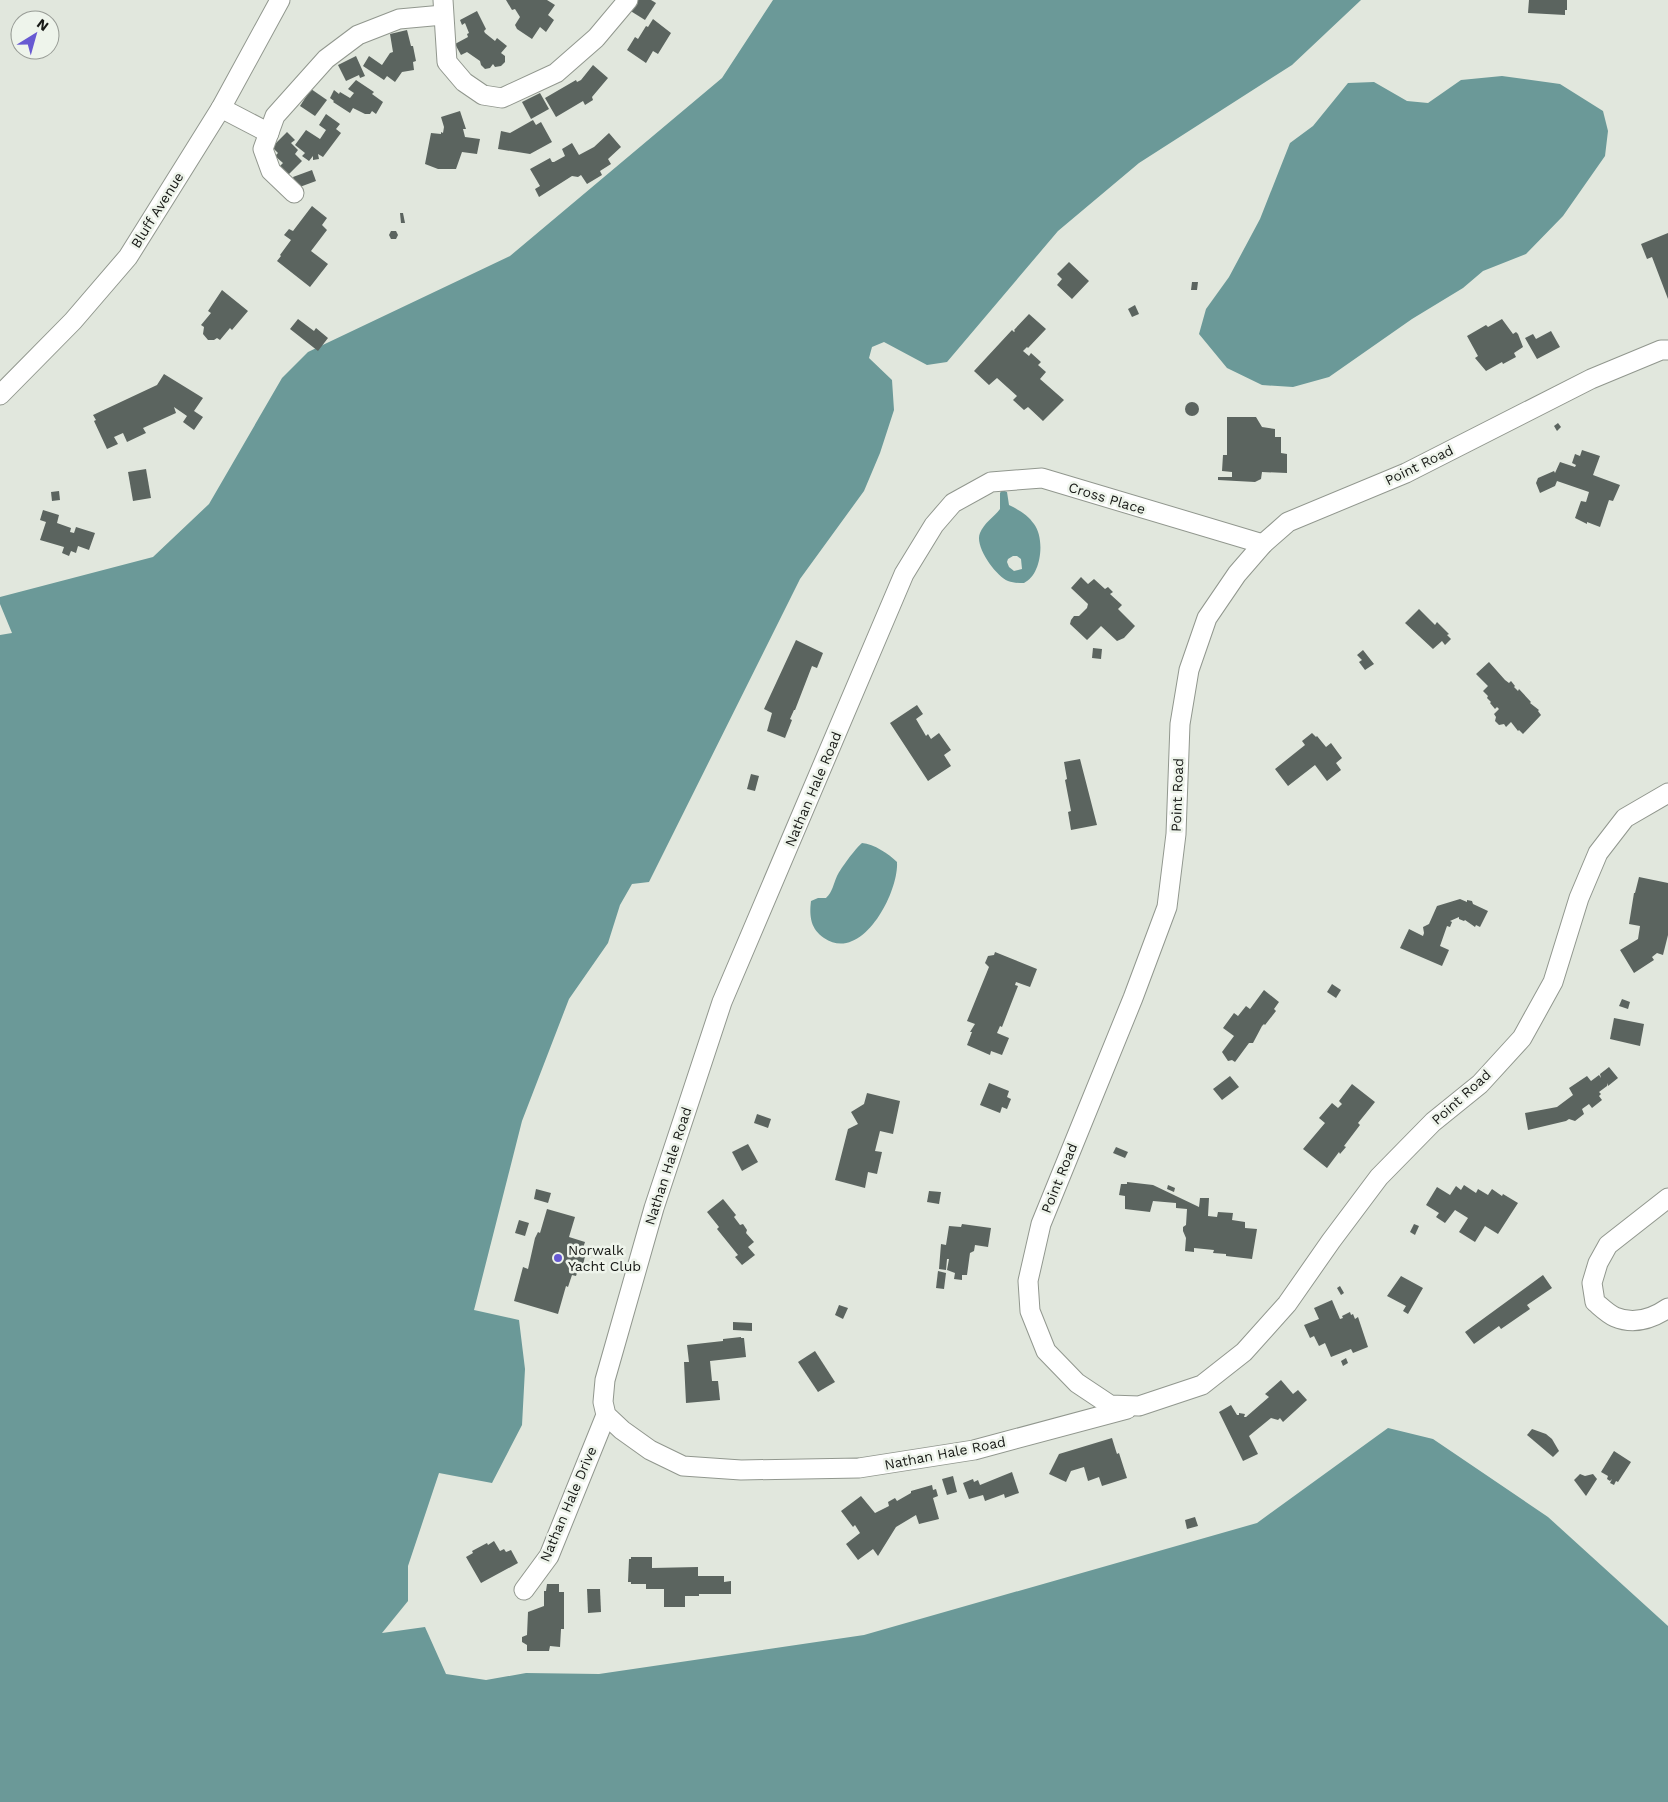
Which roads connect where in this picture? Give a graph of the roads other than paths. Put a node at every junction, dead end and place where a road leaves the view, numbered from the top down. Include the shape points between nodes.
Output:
1 (280, 0) edge
2 (628, 0) edge
3 (443, 8) edge
4 (221, 108) junction
5 (269, 133) junction
6 (294, 193) dead end
7 (1668, 350) edge
8 (0, 395) edge
9 (953, 504) joint
10 (1263, 544) junction
11 (1668, 793) edge
12 (1668, 1198) edge
13 (1668, 1308) edge
14 (1139, 1406) junction
15 (606, 1415) junction
16 (524, 1590) dead end

1 - 4 street, Bluff Avenue
2 - 3 street via 596,38 556,73 502,98 483,95 464,82 447,62
3 - 5 street via 358,35 326,59 300,87 275,116
4 - 5 street
4 - 8 street, Bluff Avenue via 128,258 73,321
5 - 6 street via 263,149 271,171
7 - 10 street, Point Road via 1591,378 1406,473 1288,522
9 - 10 street, Cross Place via 992,482 1042,478
9 - 15 street, Nathan Hale Road via 934,525 904,574 722,1002 654,1208 605,1380 603,1402
10 - 14 street, Point Road via 1237,574 1207,618 1189,670 1180,724 1176,834 1167,907 1041,1224 1028,1281 1030,1311 1046,1351 1076,1383 1110,1405
11 - 14 street, Point Road via 1625,818 1598,852 1579,898 1553,982 1522,1038 1480,1084 1433,1122 1379,1177 1288,1304 1244,1352 1202,1386
12 - 13 street via 1608,1245 1592,1283 1595,1302 1615,1317 1639,1321 1655,1317
14 - 15 street, Nathan Hale Road via 974,1450 859,1468 741,1470 683,1466 650,1450
15 - 16 street, Nathan Hale Drive via 549,1556

